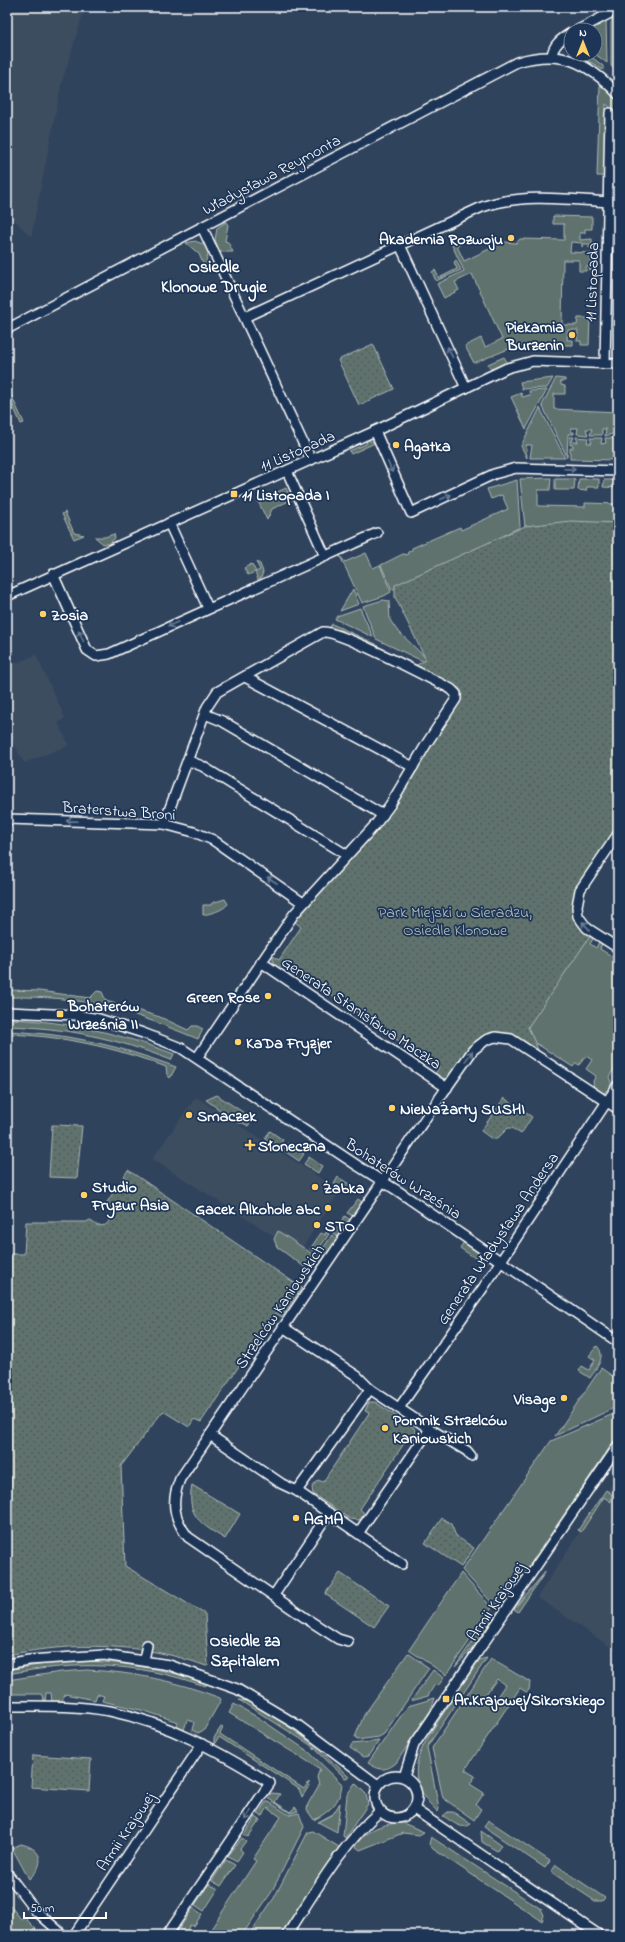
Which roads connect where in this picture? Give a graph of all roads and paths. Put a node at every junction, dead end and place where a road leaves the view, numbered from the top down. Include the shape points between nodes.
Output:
1 (618, 8) edge
2 (593, 22) edge
3 (563, 38) edge
4 (552, 56) junction
5 (618, 94) edge
6 (610, 113) dead end
7 (608, 202) junction
8 (202, 227) junction
9 (400, 245) junction
10 (245, 317) junction
11 (7, 329) edge
12 (605, 363) junction
13 (618, 364) edge
14 (466, 388) junction
15 (374, 431) junction
16 (311, 460) junction
17 (287, 471) junction
18 (618, 471) edge
19 (169, 523) junction
20 (377, 533) dead end
21 (325, 556) junction
22 (53, 574) junction
23 (7, 596) edge
24 (208, 608) junction
25 (245, 677) junction
26 (205, 714) junction
27 (189, 761) junction
28 (412, 766) junction
29 (383, 815) junction
30 (7, 819) edge
31 (164, 824) junction
32 (618, 834) edge
33 (347, 855) junction
34 (303, 903) junction
35 (618, 948) edge
36 (261, 962) junction
37 (7, 1012) edge
38 (197, 1058) junction
39 (618, 1085) edge
40 (447, 1088) junction
41 (607, 1102) junction
42 (618, 1109) edge
43 (383, 1181) junction
44 (501, 1260) junction
45 (283, 1327) junction
46 (618, 1342) edge
47 (370, 1389) junction
48 (399, 1408) junction
49 (430, 1429) junction
50 (210, 1435) junction
51 (618, 1446) edge
52 (472, 1456) dead end
53 (297, 1491) junction
54 (329, 1512) junction
55 (359, 1532) junction
56 (402, 1564) dead end
57 (274, 1595) junction
58 (348, 1642) dead end
59 (147, 1645) dead end
60 (144, 1660) junction
61 (7, 1664) edge
62 (7, 1706) edge
63 (202, 1744) junction
64 (404, 1777) junction
65 (378, 1785) junction
66 (414, 1809) junction
67 (380, 1811) junction
68 (7, 1873) edge
69 (63, 1935) edge
70 (74, 1935) edge
71 (167, 1935) edge
72 (287, 1935) edge
73 (600, 1935) edge

1 - 2 street
3 - 4 street via 553,49
4 - 5 street, Władysława Reymonta via 579,63 592,70
4 - 8 street, Władysława Reymonta via 533,57 517,62
6 - 7 street, 11 Listopada
7 - 9 street via 528,198 496,202
7 - 12 street, 11 Listopada
8 - 10 street
8 - 11 street, Władysława Reymonta
9 - 10 street
14 -> 9 street
10 - 16 street
12 - 13 street, 11 Listopada
12 - 14 street, 11 Listopada via 533,361 507,368
14 - 15 street, 11 Listopada
15 - 16 street, 11 Listopada
15 -> 18 street via 411,513 494,474 516,468
16 - 17 street, 11 Listopada
17 - 19 street, 11 Listopada
17 - 21 street
19 - 22 street, 11 Listopada
19 - 24 street
20 - 21 street
21 - 24 street
22 - 23 street, 11 Listopada
24 -> 22 street via 109,654 96,656 87,650
25 - 26 street via 217,692 209,702
25 - 28 street
25 - 28 street via 321,633 329,632 451,689 456,694 456,699
26 - 27 street
26 - 29 street via 222,721
27 - 31 street
27 - 33 street via 202,766
28 - 29 street
29 - 33 street
31 -> 30 street, Braterstwa Broni
34 -> 31 street, Braterstwa Broni via 213,840
35 -> 32 street via 587,928 578,916 577,906 580,890
33 - 34 street
34 - 36 street
36 - 38 street
36 - 40 street, Generała Stanisława Maczka
37 - 38 street, Bohaterów Września via 75,1015 99,1020 143,1033 181,1048
38 - 43 street, Bohaterów Września
39 - 41 street, Generała Władysława Andersa
40 -> 41 street, Strzelców Kaniowskich via 473,1050 486,1040 504,1037 531,1051
40 - 43 street, Strzelców Kaniowskich
41 - 42 street, Strzelców Kaniowskich
41 - 44 street, Generała Władysława Andersa
43 - 44 street, Bohaterów Września
43 - 45 street, Strzelców Kaniowskich
44 - 46 street, Bohaterów Września via 514,1272
44 - 48 street, Generała Władysława Andersa
45 - 47 street via 357,1376
45 - 50 street, Strzelców Kaniowskich
47 - 48 street
47 - 53 street
48 - 49 street
49 - 52 street
49 - 55 street
50 - 53 street via 282,1484
50 - 57 street, Strzelców Kaniowskich via 180,1479 174,1499 175,1515 183,1531 195,1543
51 - 64 street, Armii Krajowej via 414,1745
53 - 54 street
54 - 55 street
54 - 57 street
55 - 56 street
57 - 58 street, Strzelców Kaniowskich via 338,1639
59 - 60 street
60 - 61 street via 104,1655
60 - 65 street via 169,1665 237,1689 299,1726
62 - 63 street via 66,1706 111,1711 152,1722
63 - 70 street, Armii Krajowej
63 -> 71 street via 234,1760 270,1783
64 - 65 street via 390,1776
64 - 66 street via 416,1788
65 - 67 street via 375,1801
66 - 67 street via 400,1818 388,1816
66 - 73 street
67 - 72 street via 347,1846
68 - 69 street via 35,1910

